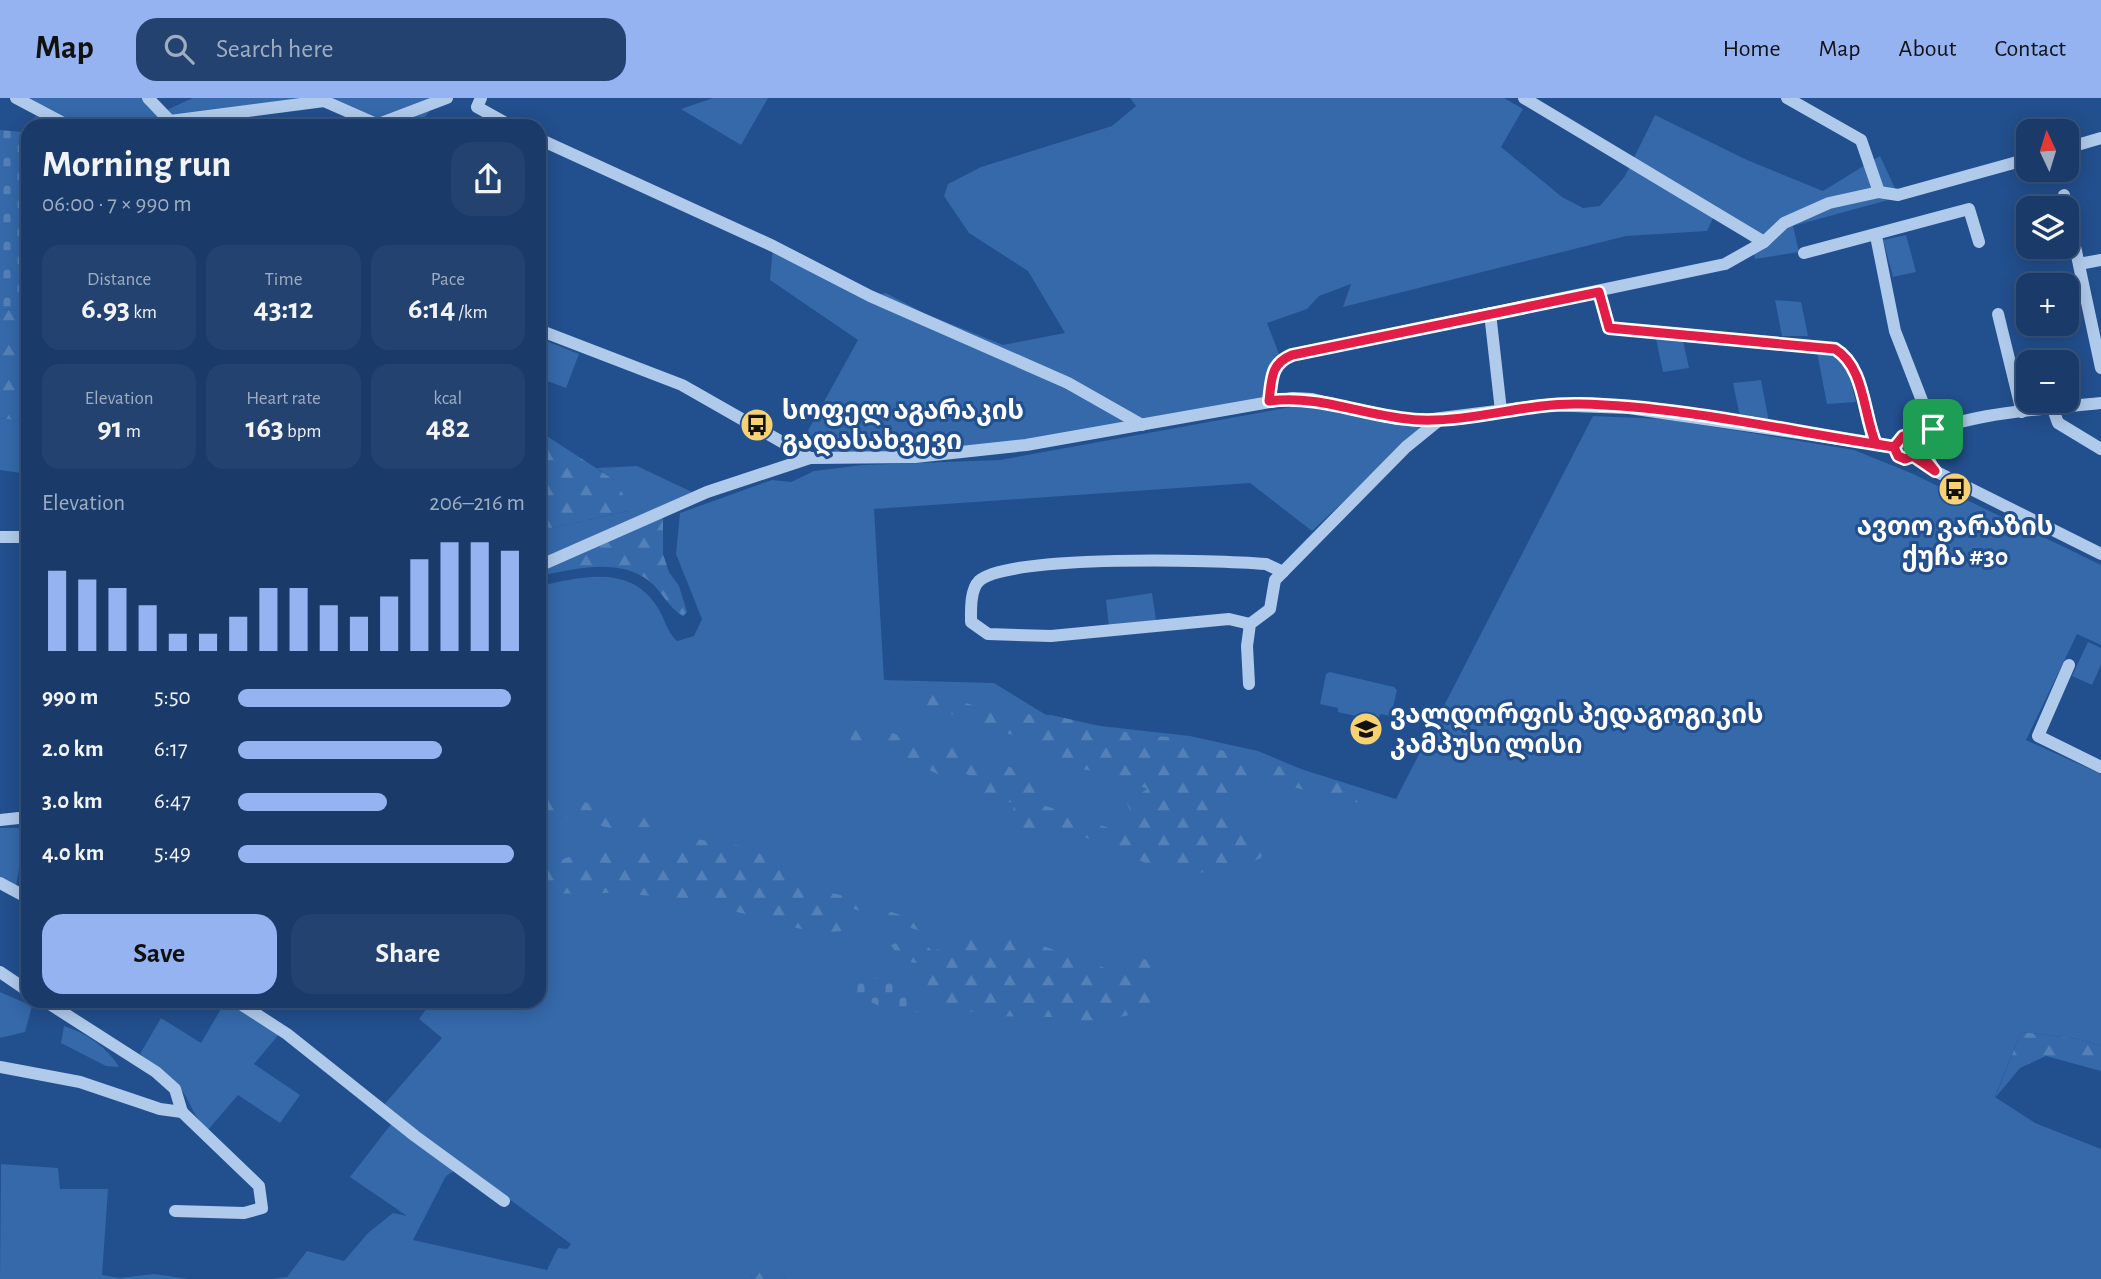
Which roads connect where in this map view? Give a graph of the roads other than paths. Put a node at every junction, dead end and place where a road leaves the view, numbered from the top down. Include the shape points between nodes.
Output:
1 (16, 98) edge
2 (148, 98) edge
3 (447, 98) edge
4 (1524, 98) edge
5 (1787, 98) edge
6 (480, 99) edge
7 (56, 119) edge
8 (166, 119) edge
9 (203, 119) edge
10 (361, 119) edge
11 (389, 119) edge
12 (498, 119) edge
13 (2101, 138) edge
14 (546, 142) edge
15 (2079, 144) edge
16 (2016, 162) edge
17 (1880, 192) junction
18 (2064, 195) dead end
19 (1876, 236) junction
20 (1764, 242) junction
21 (1979, 242) dead end
22 (1804, 253) dead end
23 (2101, 260) edge
24 (2079, 264) junction
25 (1599, 292) junction
26 (1490, 313) junction
27 (1998, 314) dead end
28 (546, 333) edge
29 (2101, 368) edge
30 (2016, 388) edge
31 (1269, 401) junction
32 (2101, 403) edge
33 (2079, 406) edge
34 (1501, 411) junction
35 (2017, 413) edge
36 (2054, 413) edge
37 (1441, 419) junction
38 (1142, 425) junction
39 (1933, 429) junction
40 (1914, 439) junction
41 (1876, 444) junction
42 (1894, 447) junction
43 (2101, 449) edge
44 (1913, 456) junction
45 (810, 458) junction
46 (1935, 471) junction
47 (0, 537) edge
48 (21, 537) edge
49 (2101, 554) edge
50 (546, 563) edge
51 (1283, 572) junction
52 (1250, 624) junction
53 (2069, 665) dead end
54 (1249, 684) dead end
55 (2101, 767) edge
56 (21, 818) edge
57 (0, 820) edge
58 (0, 883) edge
59 (21, 894) edge
60 (0, 972) edge
61 (21, 986) edge
62 (56, 1008) edge
63 (247, 1008) edge
64 (0, 1068) edge
65 (182, 1112) junction
66 (504, 1201) dead end
67 (174, 1211) dead end

1 - 7 street
2 - 8 street
3 - 11 street
4 - 20 street
5 - 17 street via 1861,140
6 - 12 street via 477,107
9 - 10 street via 324,101
13 - 15 street
14 - 38 street via 773,246 870,296 1068,383
16 - 17 street via 1898,195
17 - 20 street via 1829,203 1784,223
18 - 24 street
19 - 21 street via 1969,209
19 - 22 street
19 - 39 street via 1895,331
20 - 25 street via 1725,264
23 - 24 street
24 - 29 street
25 - 26 street
25 - 41 street via 1609,328 1835,349 1854,369
26 - 31 street via 1281,359 1273,368
26 - 34 street
27 - 30 street
28 - 45 street via 682,384
31 - 37 street via 1312,399 1396,419
31 - 38 street
32 - 33 street
34 - 37 street
34 - 41 street via 1578,404 1629,408
35 - 39 street
36 - 43 street via 2057,424
37 - 51 street via 1406,447
38 - 45 street via 950,454 863,460
39 - 40 street
39 - 46 street via 1924,448
40 - 42 street via 1903,436
40 - 44 street
41 - 42 street
42 - 44 street via 1901,458
44 - 46 street
45 - 50 street via 700,495
46 - 49 street
47 - 48 street
51 - 52 street via 1275,580 1270,610
51 - 52 street via 1266,564 1112,559 1017,570 978,582 971,622 988,634 1009,636 1229,619
52 - 54 street
53 - 55 street via 2038,736
56 - 57 street
58 - 59 street
60 - 61 street
62 - 65 street via 156,1072 175,1088
63 - 66 street
64 - 65 street via 80,1082
65 - 67 street via 259,1186 262,1208 244,1213

